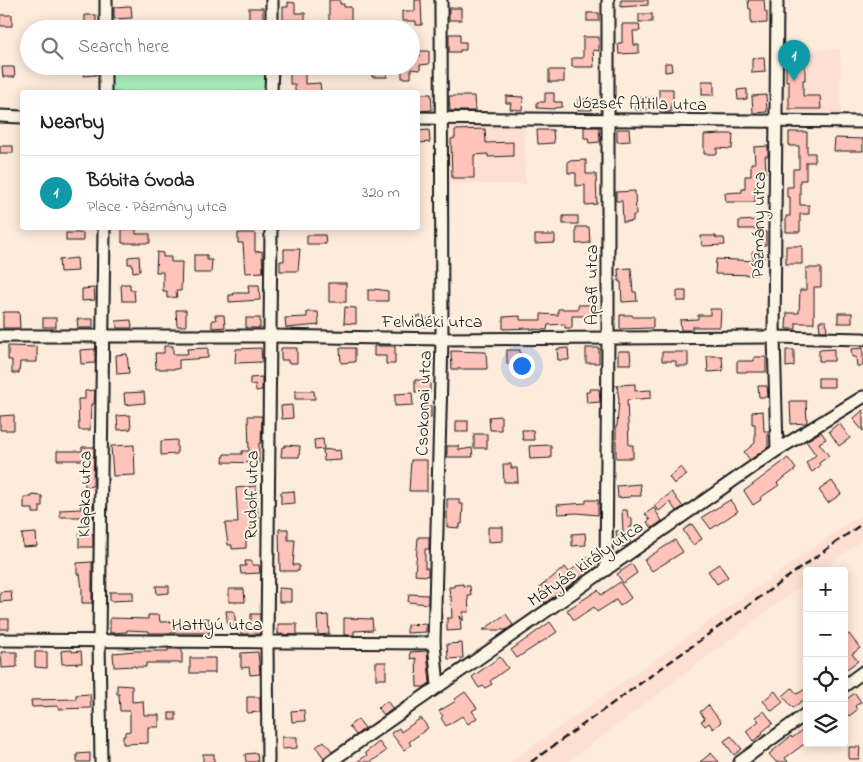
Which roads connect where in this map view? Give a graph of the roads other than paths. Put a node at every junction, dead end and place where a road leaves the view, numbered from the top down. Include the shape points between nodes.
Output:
1 (106, 0) edge
2 (272, 0) edge
3 (441, 0) edge
4 (608, 0) edge
5 (777, 0) edge
6 (106, 20) edge
7 (272, 20) edge
8 (105, 75) edge
9 (272, 75) edge
10 (105, 90) edge
11 (271, 90) edge
12 (0, 116) edge
13 (20, 116) edge
14 (420, 118) edge
15 (441, 118) junction
16 (608, 120) junction
17 (777, 122) junction
18 (863, 122) edge
19 (104, 230) edge
20 (271, 230) edge
21 (0, 336) edge
22 (104, 336) junction
23 (270, 336) junction
24 (774, 336) junction
25 (608, 338) junction
26 (442, 339) junction
27 (863, 339) edge
28 (863, 397) edge
29 (777, 450) junction
30 (606, 570) junction
31 (0, 640) edge
32 (99, 641) junction
33 (267, 642) junction
34 (434, 643) junction
35 (863, 672) edge
36 (848, 683) edge
37 (438, 686) junction
38 (803, 717) edge
39 (101, 762) edge
40 (268, 762) edge
41 (330, 762) edge
42 (740, 762) edge

1 - 6 street
2 - 7 street
3 - 15 street, Csokonai utca
4 - 16 street, Apafi utca
5 - 17 street, Pázmány utca
8 - 10 street
9 - 11 street
12 - 13 street
14 - 15 street, József Attila utca
15 - 16 street, József Attila utca
15 - 26 street, Csokonai utca
16 - 17 street, József Attila utca
16 - 25 street, Apafi utca
17 - 18 street, József Attila utca
17 - 24 street, Pázmány utca
19 - 22 street, Klapka utca
20 - 23 street, Rudolf utca
21 - 22 street, Felvidéki utca
22 - 23 street, Felvidéki utca
22 - 32 street, Klapka utca
23 - 26 street, Felvidéki utca
23 - 33 street, Rudolf utca
24 - 25 street, Felvidéki utca
24 - 27 street, Felvidéki utca
24 - 29 street, Pázmány utca
25 - 26 street, Felvidéki utca
25 - 30 street, Apafi utca
26 - 34 street, Csokonai utca
28 - 29 street, Mátyás király utca
29 - 30 street, Mátyás király utca
30 - 37 street, Mátyás király utca
31 - 32 street, Hattyú utca
32 - 33 street, Hattyú utca
32 - 39 street, Klapka utca
33 - 34 street, Hattyú utca
33 - 40 street, Rudolf utca
34 - 37 street, Csokonai utca
35 - 36 street
37 - 41 street, Mátyás király utca
38 - 42 street

